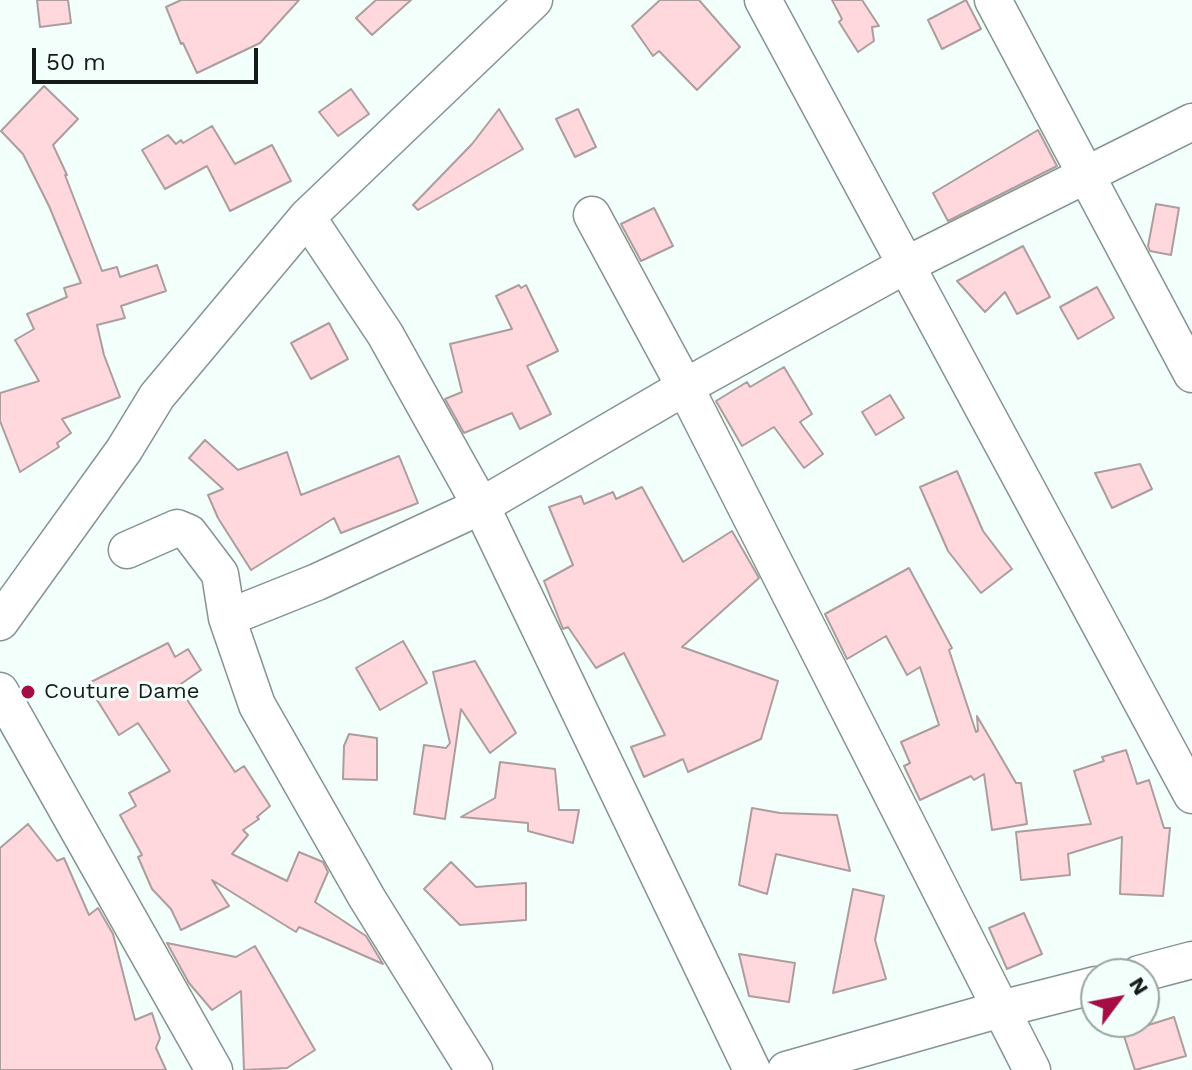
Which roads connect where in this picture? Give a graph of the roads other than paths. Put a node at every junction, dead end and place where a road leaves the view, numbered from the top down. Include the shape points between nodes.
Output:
1 (534, 0) edge
2 (763, 0) edge
3 (993, 0) edge
4 (1192, 122) edge
5 (1087, 175) junction
6 (592, 215) dead end
7 (307, 217) junction
8 (904, 266) junction
9 (1192, 374) edge
10 (685, 387) junction
11 (481, 506) junction
12 (127, 550) dead end
13 (227, 618) junction
14 (0, 622) edge
15 (0, 691) edge
16 (1192, 795) edge
17 (1192, 960) edge
18 (1160, 968) edge
19 (1080, 989) edge
20 (1001, 1009) junction
21 (214, 1070) edge
22 (474, 1070) edge
23 (752, 1070) edge
24 (786, 1070) edge
25 (1032, 1070) edge

1 - 7 street
2 - 8 street
3 - 5 street
4 - 5 street
5 - 8 street
5 - 9 street
6 - 10 street
7 - 11 street via 385,334
7 - 14 street via 157,396
8 - 10 street
8 - 16 street
10 - 11 street
10 - 20 street
11 - 13 street
11 - 23 street
12 - 13 street via 177,528 189,533 220,574
13 - 22 street via 257,705 367,898
15 - 21 street
17 - 18 street
19 - 20 street
20 - 24 street
20 - 25 street

